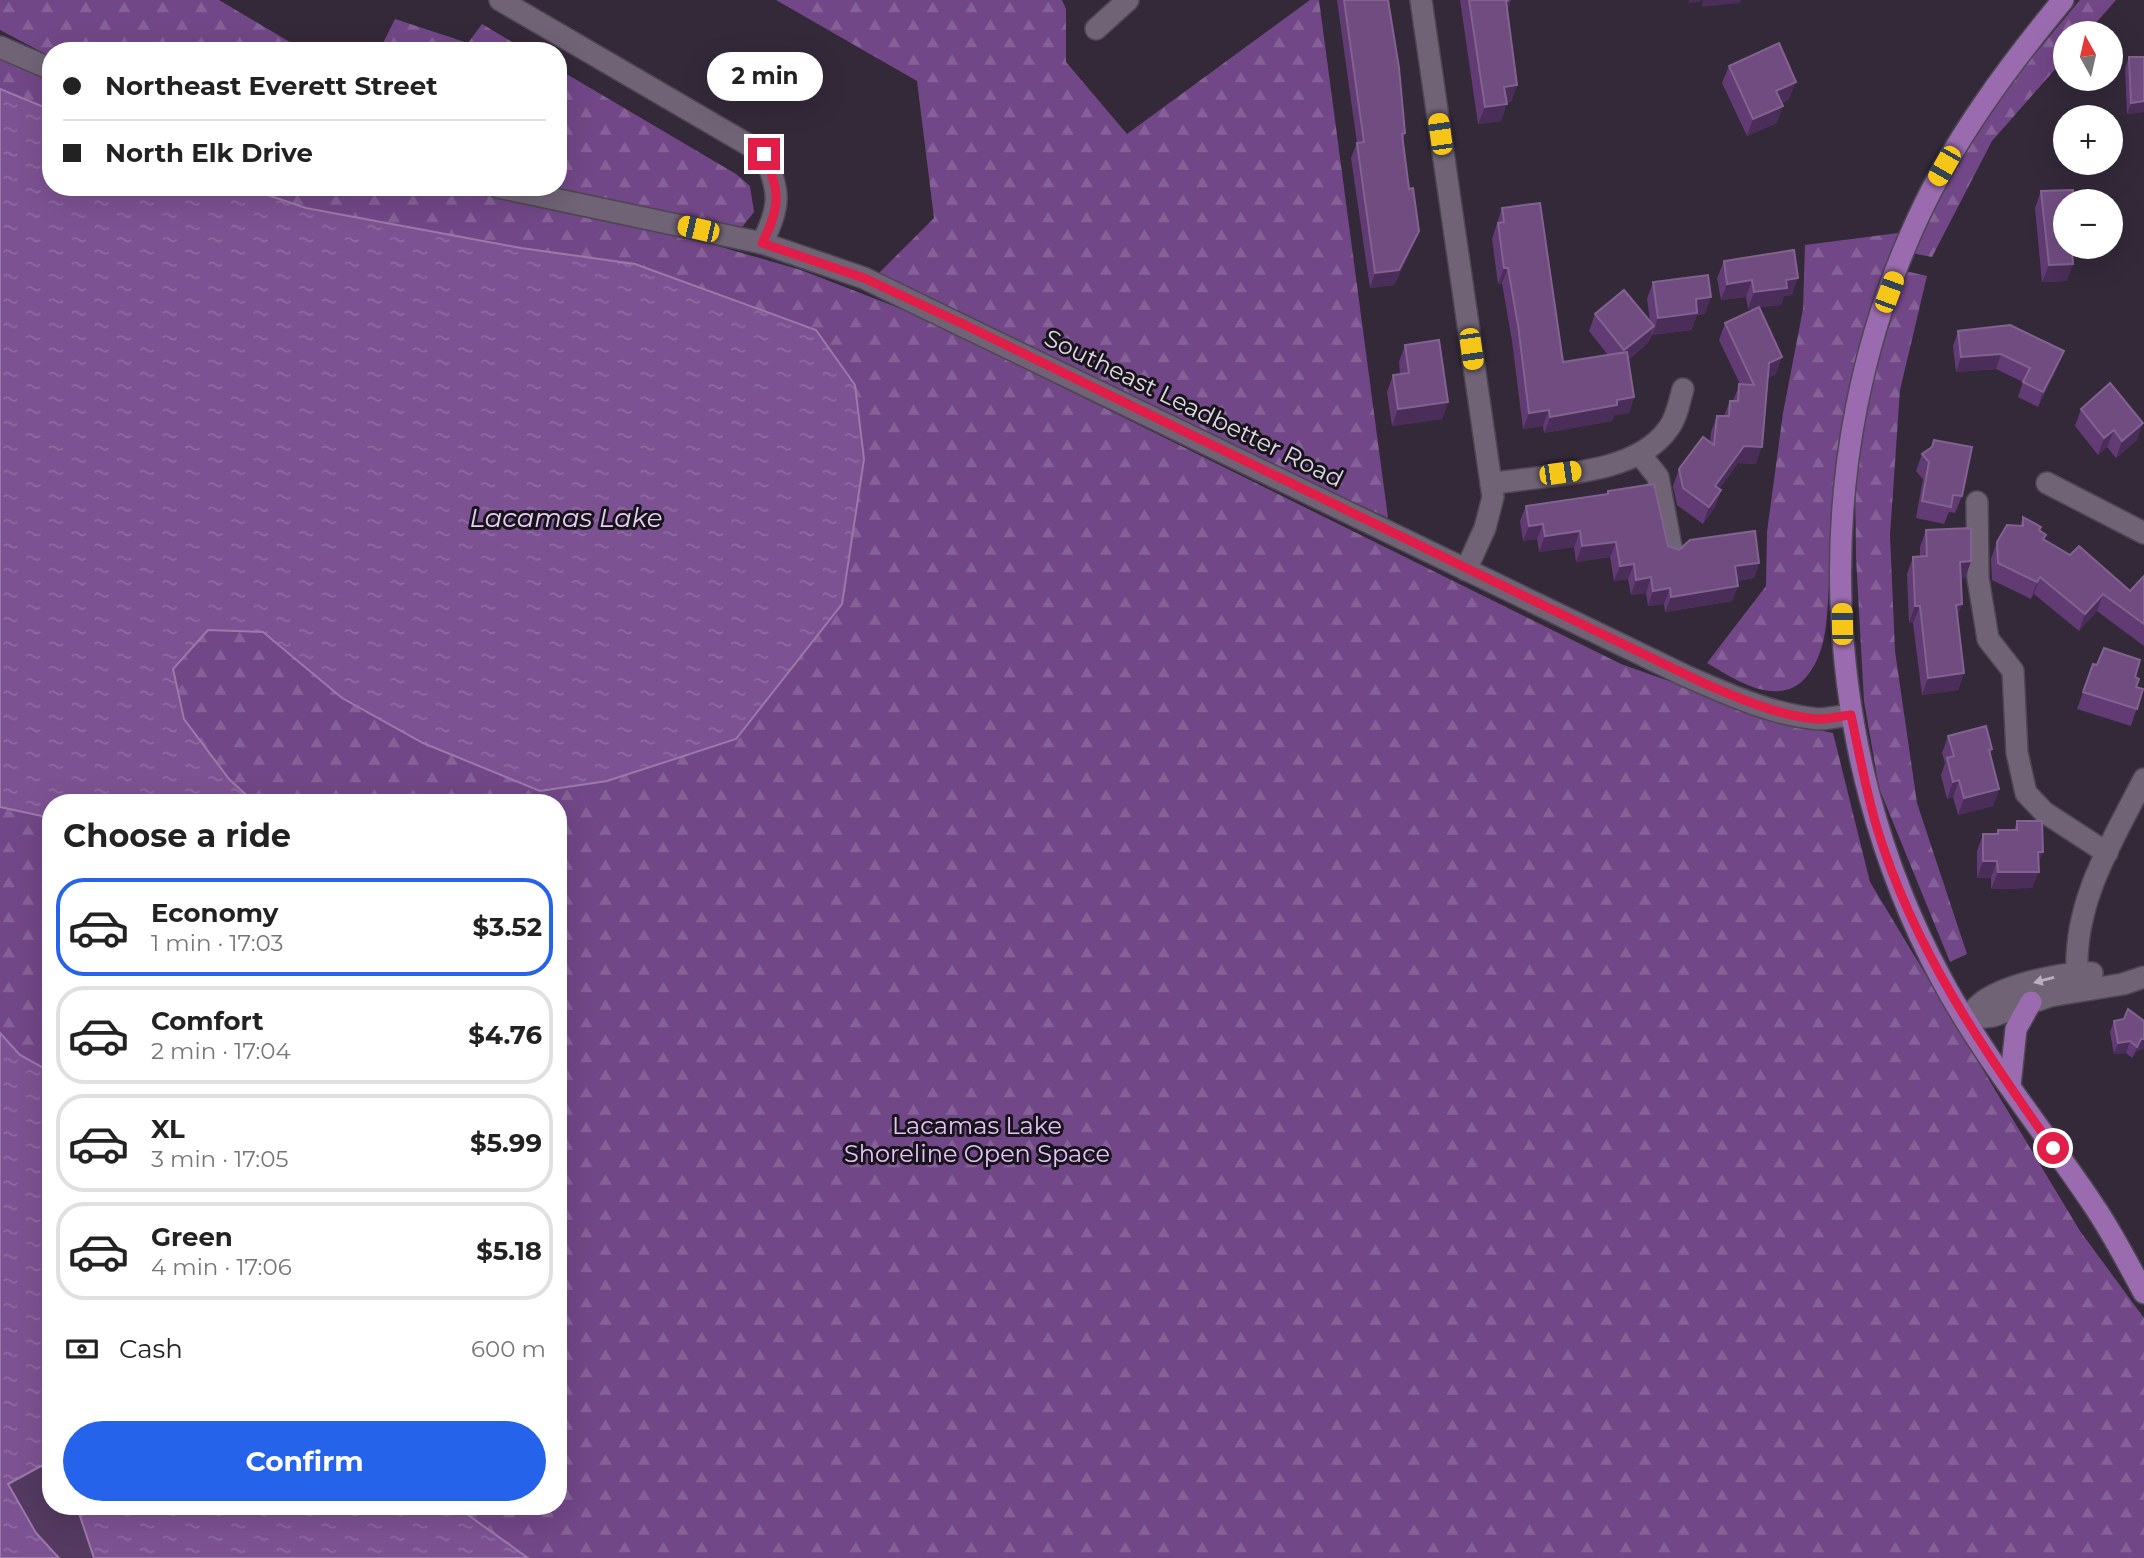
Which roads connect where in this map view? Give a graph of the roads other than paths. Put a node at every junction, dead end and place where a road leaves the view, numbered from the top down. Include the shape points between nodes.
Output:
1 (500, 0) edge
2 (1128, 0) edge
3 (1420, 0) edge
4 (2063, 0) edge
5 (1096, 29) dead end
6 (0, 47) edge
7 (42, 65) edge
8 (540, 196) edge
9 (762, 243) junction
10 (1683, 389) dead end
11 (1640, 454) junction
12 (2047, 483) dead end
13 (1491, 484) junction
14 (1976, 502) dead end
15 (2144, 533) edge
16 (1672, 552) edge
17 (1466, 570) junction
18 (1851, 715) junction
19 (2144, 779) edge
20 (2107, 853) junction
21 (2077, 973) junction
22 (2140, 977) edge
23 (2031, 1002) junction
24 (1965, 1019) junction
25 (2010, 1086) junction
26 (2144, 1293) edge

1 - 9 street via 764,154 776,182 775,218
2 - 5 street
3 - 13 street
4 - 18 main road via 2010,65 1954,149 1917,219 1878,324 1853,430 1844,506 1844,668
6 - 7 street
8 - 9 street, Southeast Leadbetter Road
9 - 17 street, Southeast Leadbetter Road via 864,278 916,302
10 - 11 street via 1668,430
11 - 13 street via 1611,466
11 - 16 street via 1658,477
12 - 15 street
13 - 17 street via 1489,518
14 - 20 street via 1978,578 1988,639 2013,671 2017,753 2026,793 2045,812
17 - 18 street, Southeast Leadbetter Road via 1734,696 1819,719
18 - 24 main road via 1878,829 1896,880
19 - 20 street
20 - 21 street via 2081,916
21 - 22 street
21 -> 24 street via 1985,1000
22 - 23 street
23 - 24 street via 1993,1016
23 - 25 main road via 2017,1030
24 - 25 main road
25 - 26 main road via 2096,1209

